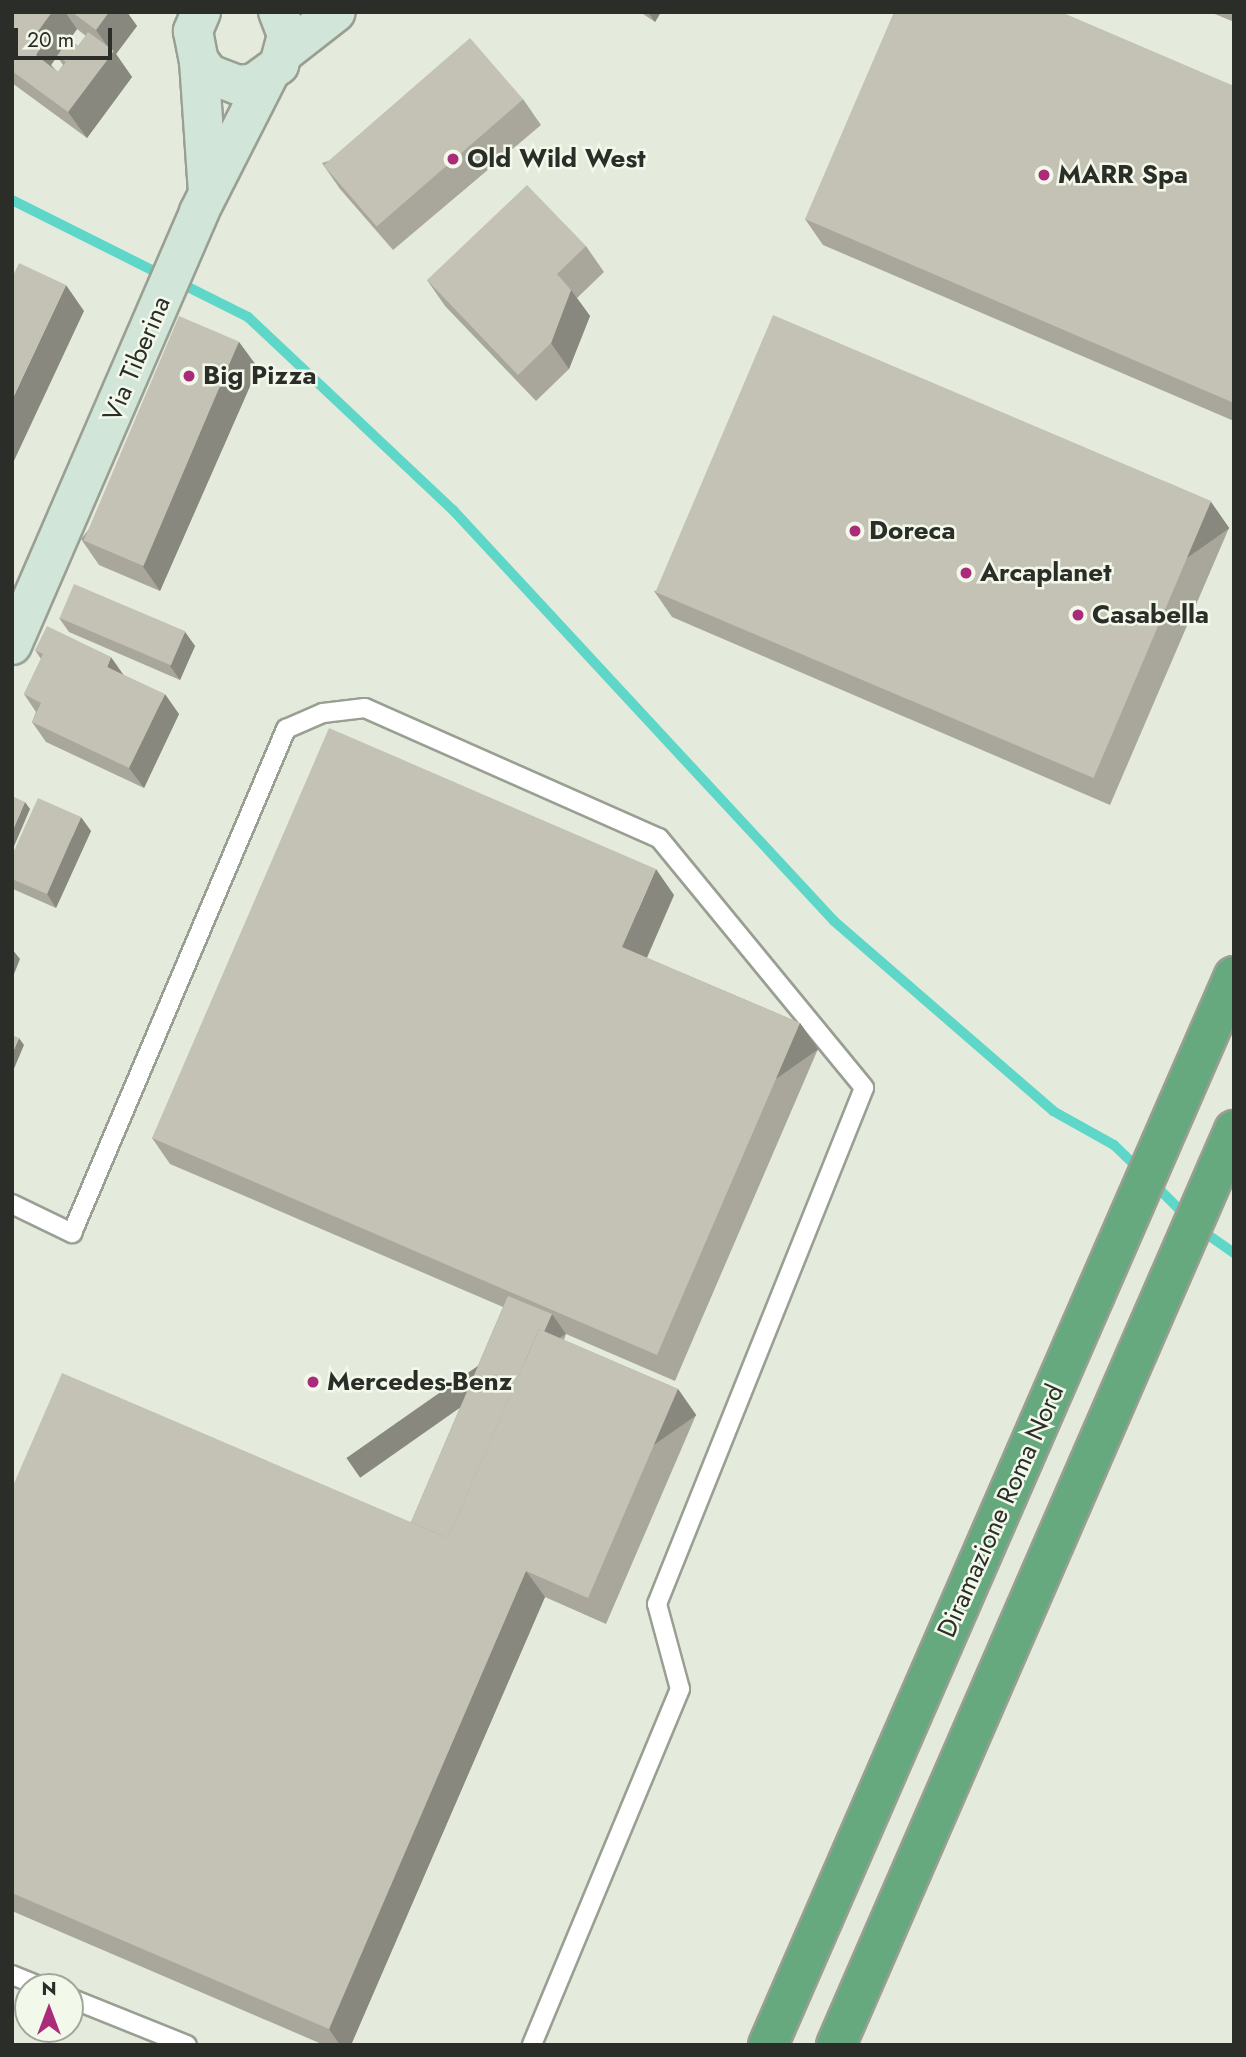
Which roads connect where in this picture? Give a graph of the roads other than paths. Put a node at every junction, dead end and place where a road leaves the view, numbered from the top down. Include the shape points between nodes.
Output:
1 (278, 12) edge
2 (336, 12) edge
3 (193, 29) edge
4 (277, 63) junction
5 (203, 203) junction
6 (12, 645) edge
7 (1234, 976) edge
8 (1228, 1144) edge
9 (12, 1204) edge
10 (84, 2004) edge
11 (187, 2045) edge
12 (531, 2045) edge
13 (768, 2045) edge
14 (836, 2045) edge

1 - 4 main road via 287,35
2 - 4 main road, Via Tiberina
3 - 4 main road via 223,82 246,84
3 - 5 main road
4 - 5 main road, Via Tiberina
5 - 6 main road, Via Tiberina
7 - 13 highway, Diramazione Roma Nord
8 - 14 highway
9 - 12 lane via 72,1233 286,729 323,713 365,708 659,838 863,1088 657,1604 680,1689
10 - 11 lane

